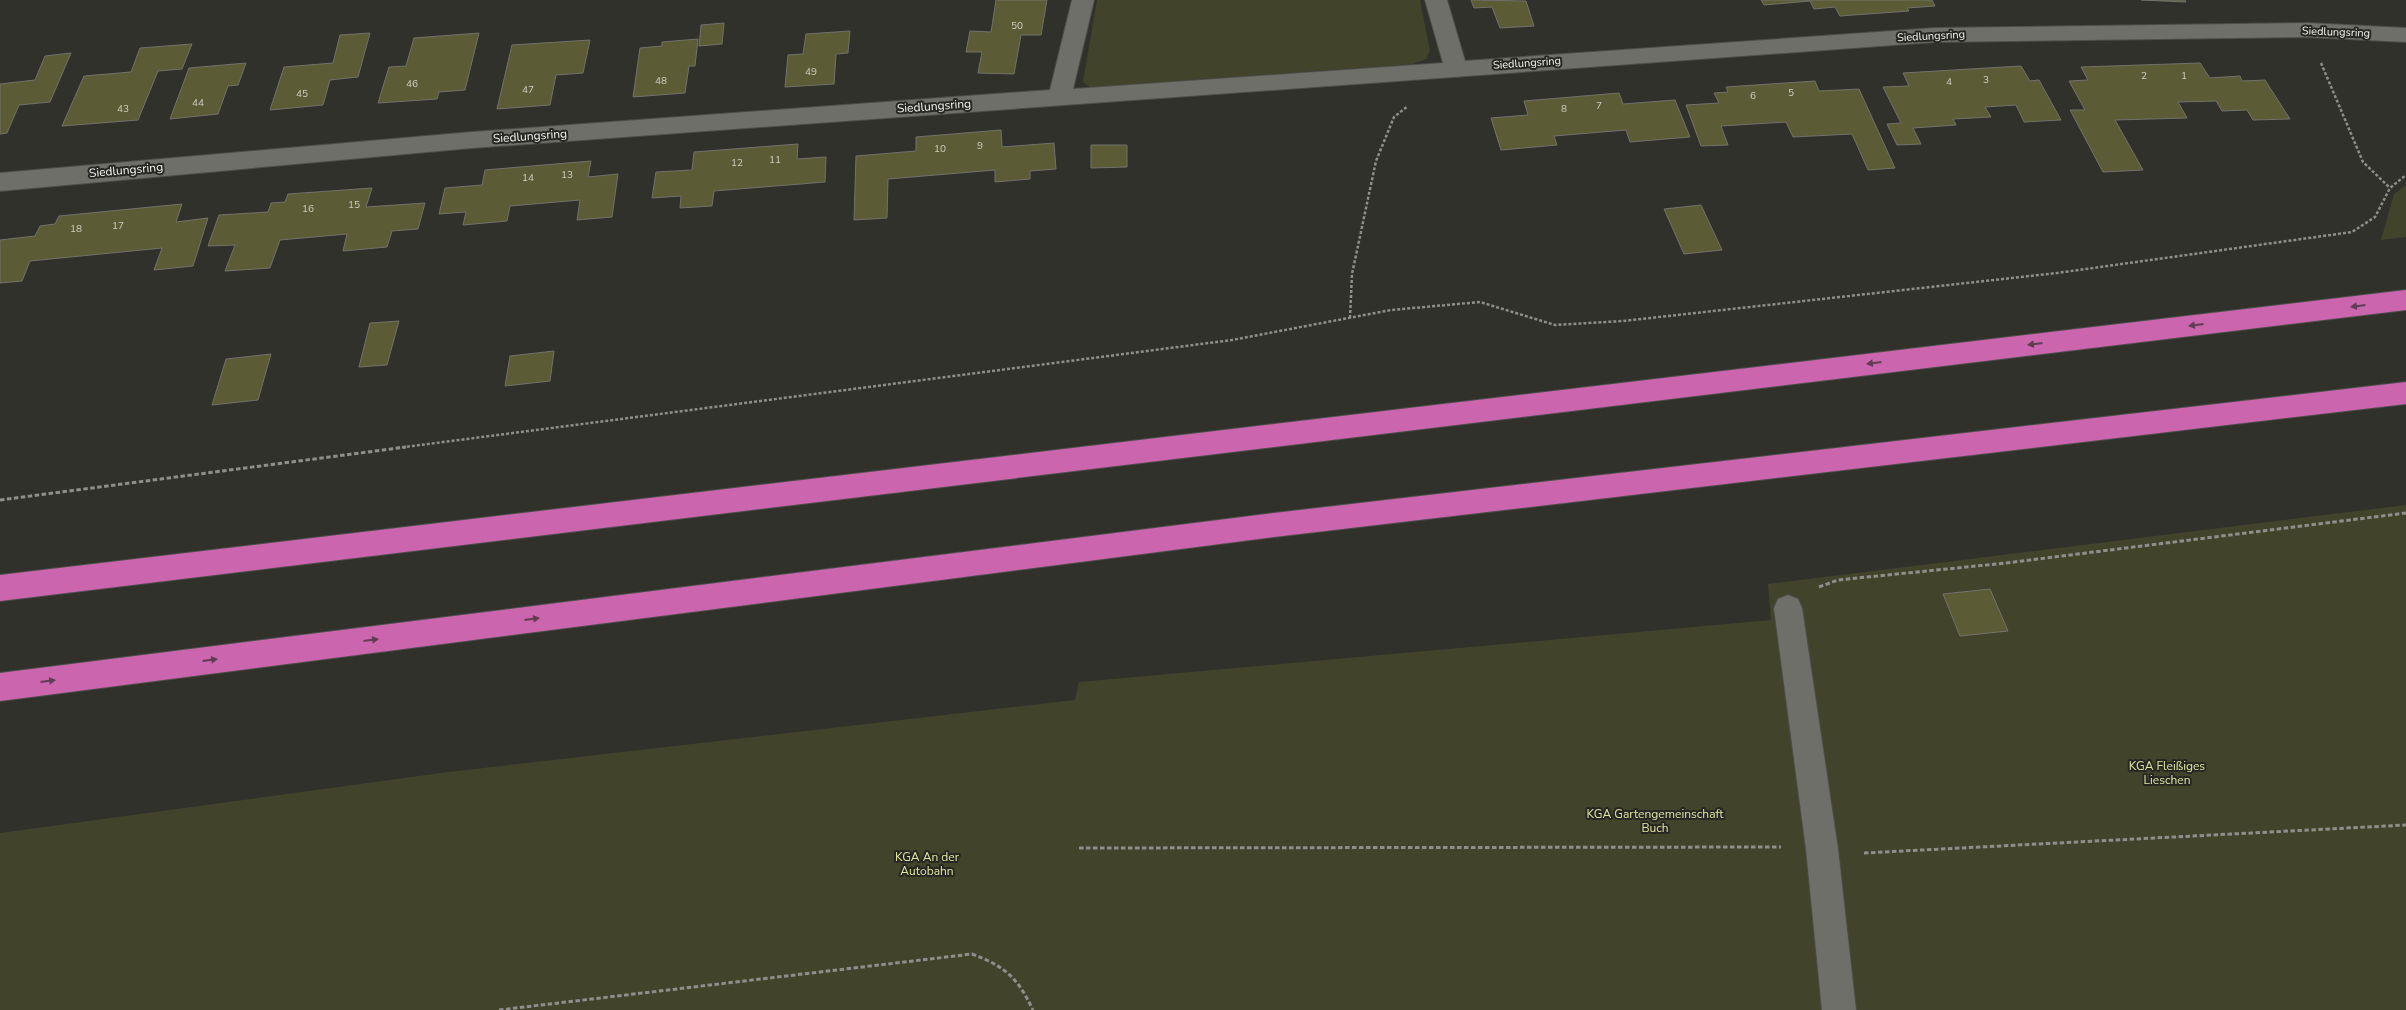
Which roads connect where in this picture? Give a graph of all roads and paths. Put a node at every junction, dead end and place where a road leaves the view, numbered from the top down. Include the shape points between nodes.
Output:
1 (1083, 0) edge
2 (1436, 0) edge
3 (2308, 30) junction
4 (2406, 35) edge
5 (1456, 68) junction
6 (1060, 97) junction
7 (2406, 176) edge
8 (0, 182) edge
9 (2390, 188) junction
10 (2406, 300) edge
11 (1350, 318) junction
12 (2406, 393) edge
13 (0, 500) edge
14 (2406, 513) edge
15 (0, 588) edge
16 (1788, 608) joint
17 (0, 687) edge
18 (2406, 825) edge
19 (1785, 847) dead end
20 (1080, 848) dead end
21 (1861, 853) dead end
22 (499, 1010) edge
23 (1033, 1010) edge
24 (1839, 1010) edge

1 - 6 street
2 - 5 street
3 - 4 street, Siedlungsring
3 - 5 street, Siedlungsring via 1935,35
3 - 9 path via 2363,162
5 - 6 street, Siedlungsring
5 - 11 path via 1394,117 1376,161 1352,274
6 - 8 street, Siedlungsring via 472,140
7 - 9 path
9 - 11 path via 2375,217 2352,232 2057,273 1623,321 1555,325 1480,302 1391,310
10 -> 15 highway
11 - 13 path via 1232,340
17 -> 12 highway via 1274,525
14 - 16 path via 1838,580 1801,594
16 - 24 street via 1822,849
18 - 21 path
19 - 20 path
22 - 23 path via 972,954 1004,966 1022,987

